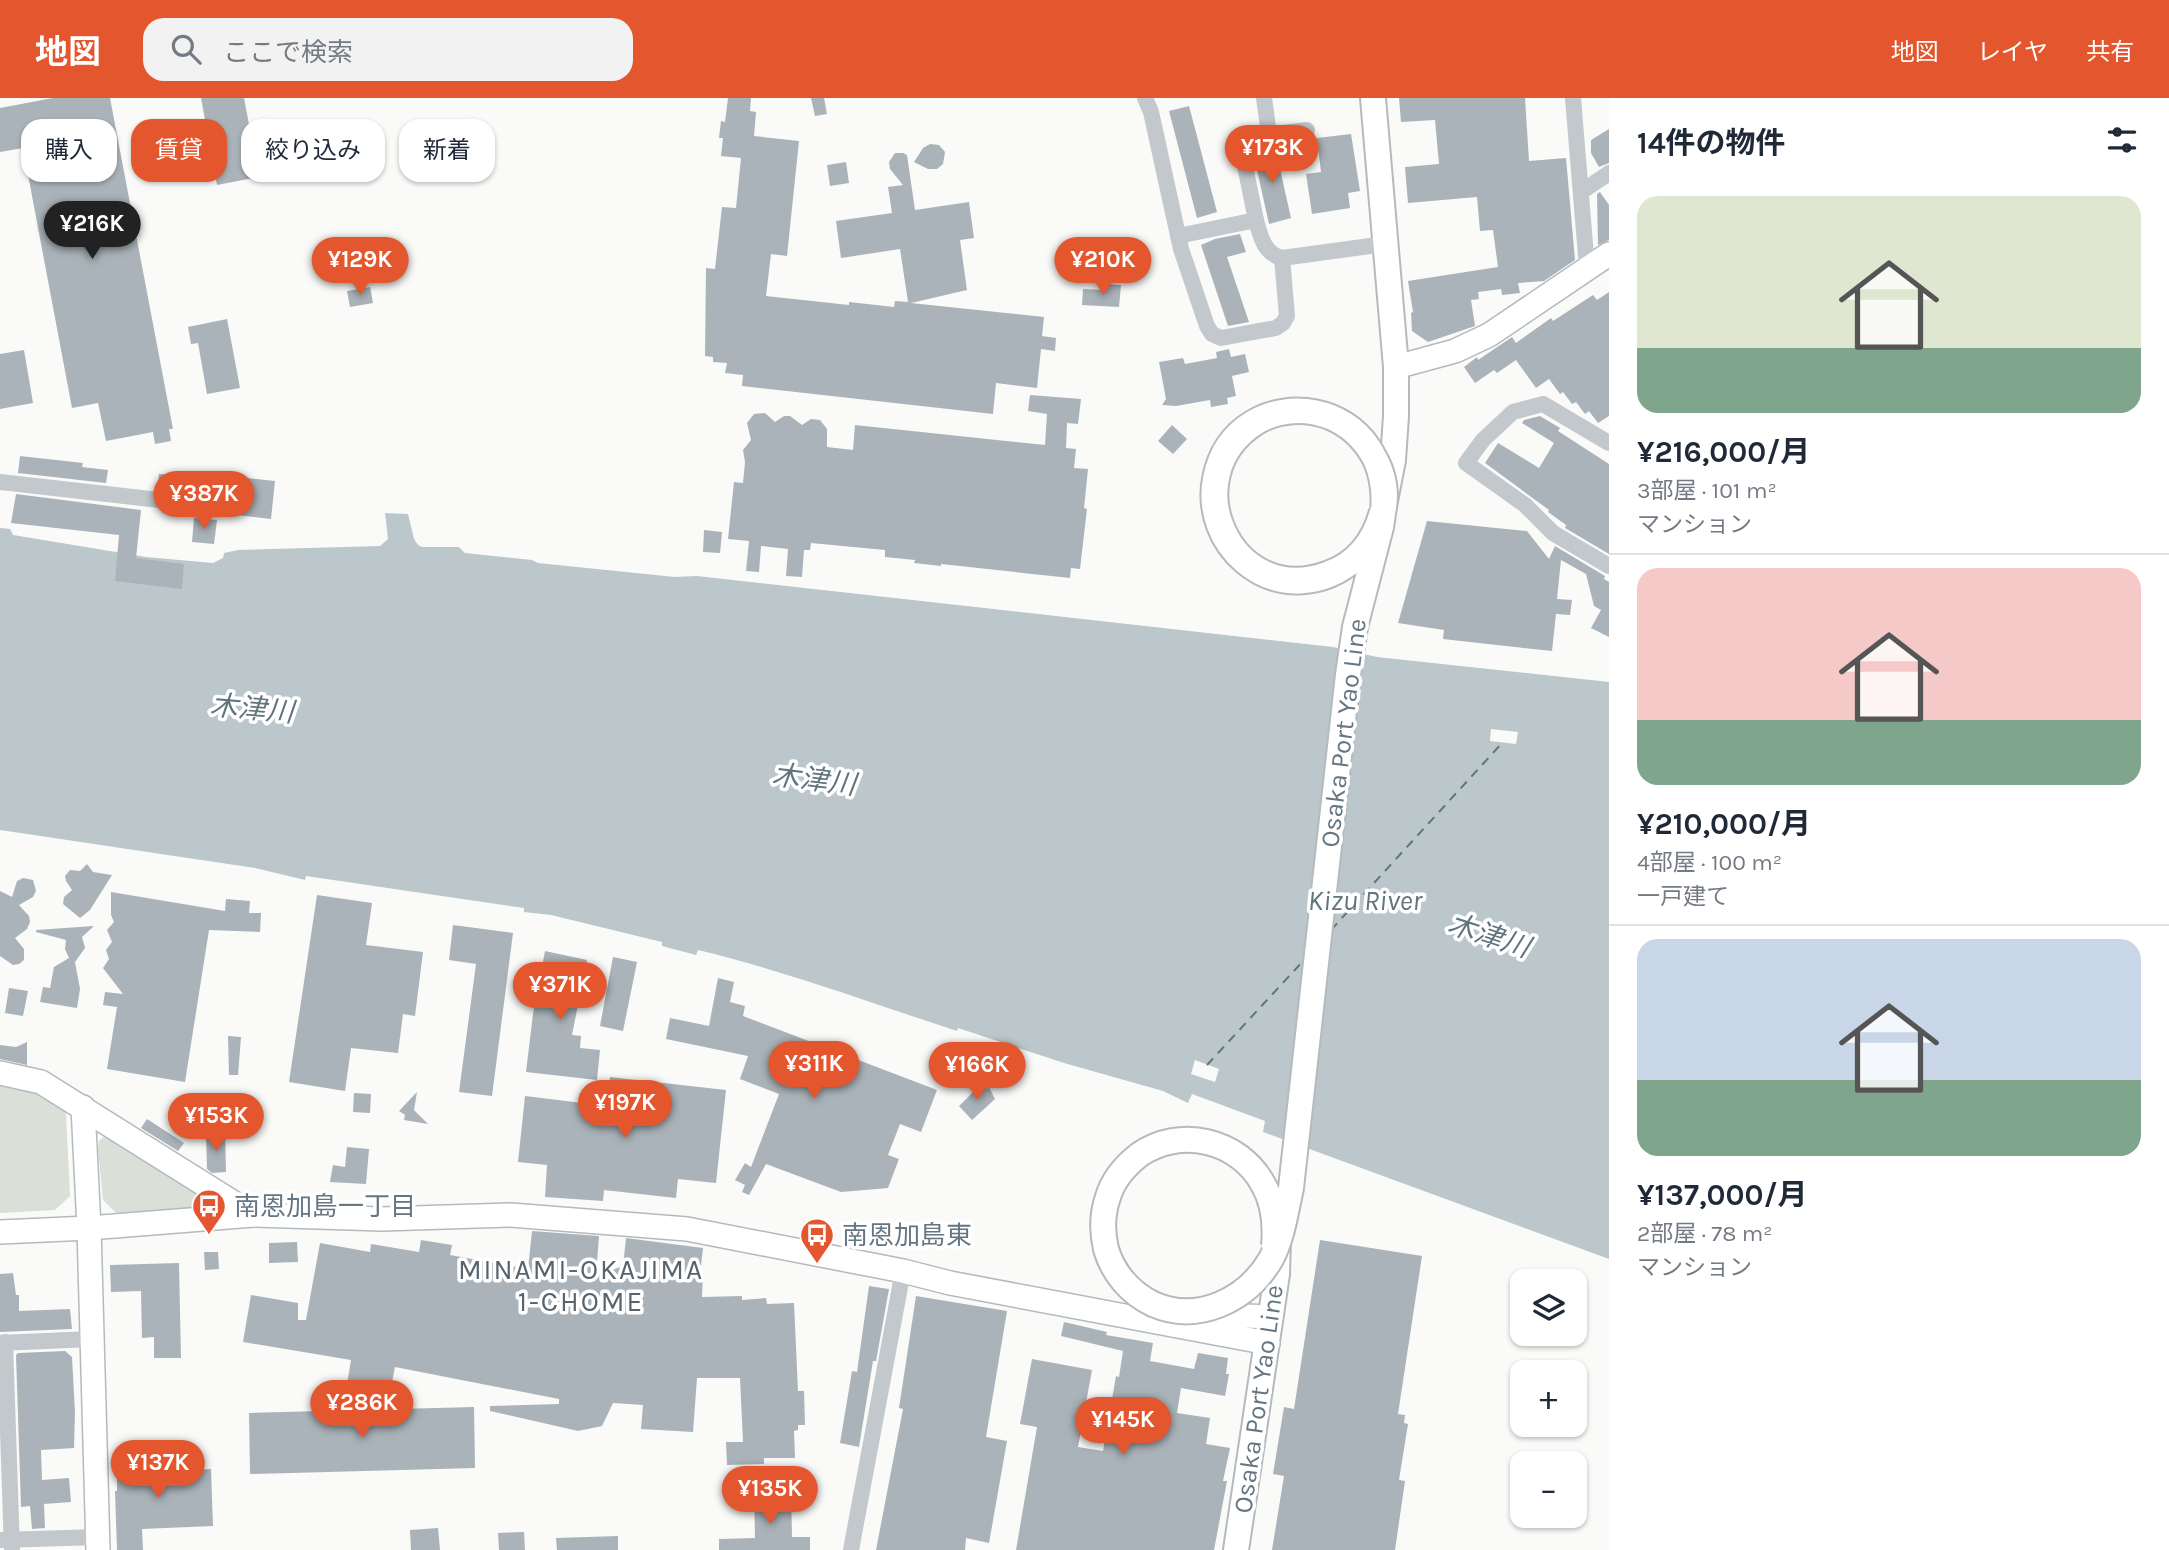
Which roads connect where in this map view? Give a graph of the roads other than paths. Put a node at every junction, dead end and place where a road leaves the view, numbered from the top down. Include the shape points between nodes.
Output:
1 (1145, 98) edge
2 (1264, 98) edge
3 (1373, 98) edge
4 (1573, 98) edge
5 (1307, 130) dead end
6 (1269, 134) junction
7 (1609, 173) edge
8 (1581, 192) junction
9 (1256, 220) junction
10 (1178, 236) junction
11 (1385, 244) junction
12 (1609, 254) edge
13 (1282, 258) junction
14 (1587, 268) junction
15 (1396, 367) junction
16 (1606, 438) edge
17 (0, 482) edge
18 (221, 508) dead end
19 (1609, 566) edge
20 (0, 1073) edge
21 (83, 1107) junction
22 (253, 1215) junction
23 (89, 1228) junction
24 (0, 1232) edge
25 (903, 1271) junction
26 (1099, 1311) junction
27 (1271, 1317) junction
28 (91, 1339) junction
29 (2, 1343) edge
30 (1268, 1343) junction
31 (4, 1428) edge
32 (5, 1480) edge
33 (8, 1543) edge
34 (98, 1543) edge
35 (851, 1550) edge
36 (1236, 1550) edge

1 - 10 street
2 - 6 street
3 - 11 main road
4 - 8 street
5 - 6 street
6 - 9 street via 1244,136 1240,142
7 - 8 street
8 - 14 street
9 - 10 street
9 - 13 street via 1267,248
10 - 13 street via 1207,326 1221,338 1276,328 1285,320
11 - 13 street
11 - 15 main road
12 - 14 street
14 - 15 street via 1489,335 1455,351
15 - 27 main road, Osaka Port Yao Line, bridge via 1393,460 1382,512 1369,544 1339,570 1315,579 1290,580 1249,564 1236,552 1223,534 1216,512 1217,475 1226,452 1242,433 1268,417 1296,411 1322,414 1338,421 1353,430 1364,442 1374,457 1382,481 1383,512 1369,544 1345,567 1328,576 1303,581 1283,580 1251,567 1231,547 1221,530 1216,517 1213,498 1215,478 1219,464 1230,444 1238,435 1255,422 1274,414 1288,411 1309,411 1323,414 1342,422 1363,439 1375,457 1381,473 1384,490 1384,512 1381,527 1355,627 1291,1188 1283,1223 1279,1235 1275,1246 1272,1257 1260,1274 1249,1287 1222,1304 1208,1308 1190,1311 1164,1308 1141,1297 1118,1275 1105,1245 1104,1213 1113,1185 1124,1169 1137,1157 1153,1147 1170,1142 1187,1140 1203,1141 1220,1146 1236,1155 1251,1167 1262,1181 1269,1196 1275,1217 1275,1225 1275,1236 1274,1246 1269,1260 1239,1293 1195,1310 1153,1302 1120,1275 1105,1236 1105,1213 1110,1194 1119,1178 1137,1158 1178,1142 1212,1144 1250,1168 1268,1196 1274,1218 1276,1228 1277,1238 1279,1247
16 - 19 street via 1543,404 1513,412 1466,463 1525,505 1553,533
17 - 18 street
20 - 21 street via 41,1082
21 - 22 street
21 - 23 street
22 - 23 street
22 - 25 street via 382,1219 511,1215 687,1229
23 - 24 street
23 - 28 street
25 - 26 street
25 - 35 street
26 - 27 street
26 - 30 street
27 - 30 main road, Osaka Port Yao Line
28 - 29 street
28 - 34 street
29 - 31 street
30 - 36 main road, Osaka Port Yao Line
31 - 32 street
32 - 33 street
33 - 34 street

